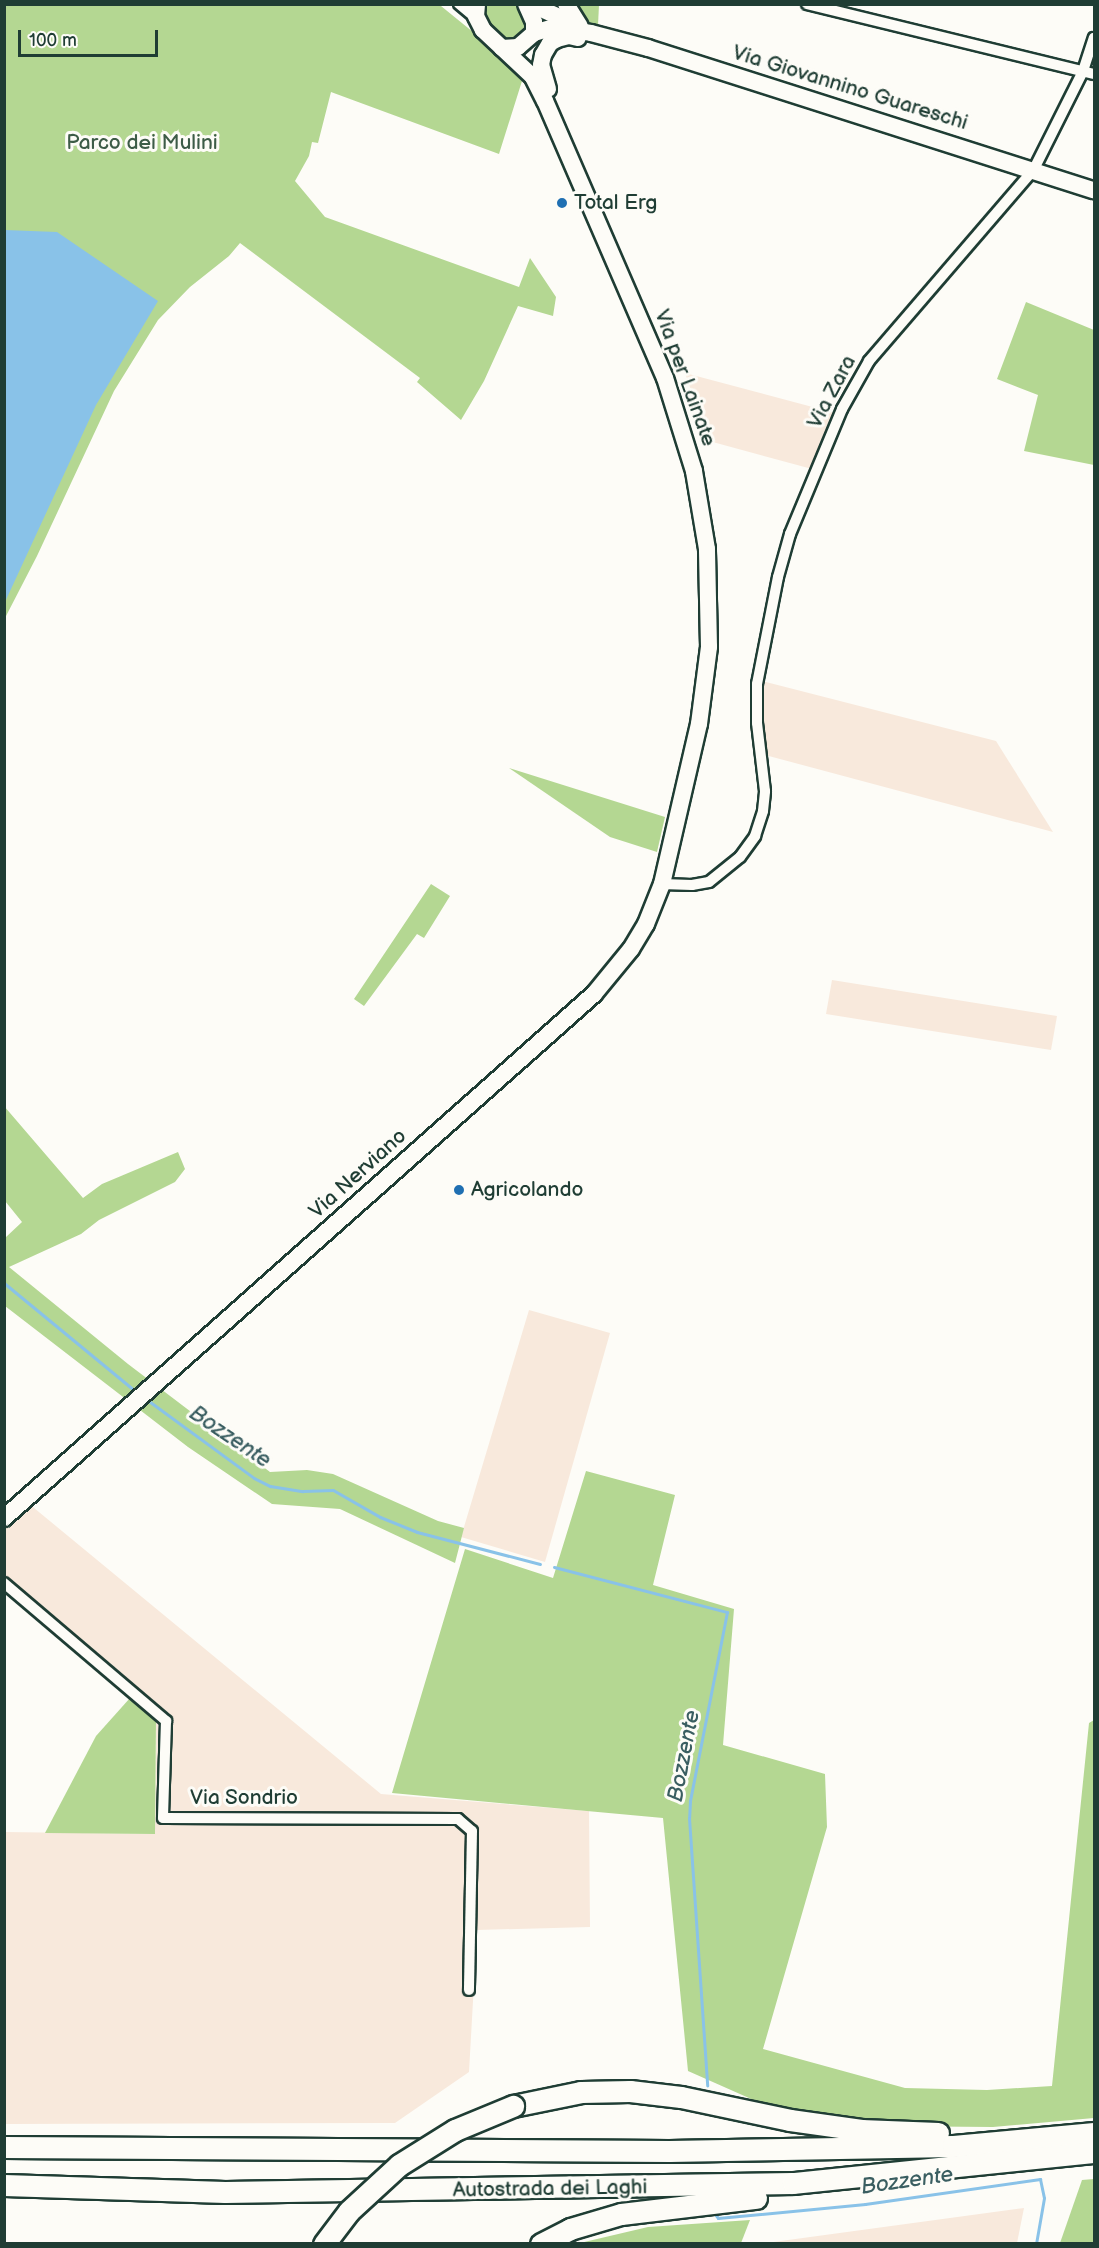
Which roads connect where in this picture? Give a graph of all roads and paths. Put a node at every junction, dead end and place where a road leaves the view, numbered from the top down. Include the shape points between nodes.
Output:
1 (459, 4) edge
2 (807, 4) edge
3 (549, 9) edge
4 (477, 12) edge
5 (585, 29) junction
6 (532, 36) junction
7 (1095, 38) edge
8 (502, 48) junction
9 (648, 48) junction
10 (1083, 71) junction
11 (1095, 74) edge
12 (533, 77) junction
13 (1034, 170) junction
14 (580, 181) junction
15 (1095, 190) edge
16 (678, 820) joint
17 (663, 884) junction
18 (4, 1518) edge
19 (4, 1583) edge
20 (469, 1990) dead end
21 (1095, 2133) edge
22 (1050, 2138) junction
23 (4, 2147) edge
24 (1095, 2152) edge
25 (1095, 2160) edge
26 (4, 2185) edge
27 (324, 2244) edge
28 (541, 2244) edge

1 - 4 street
2 - 10 street
3 - 5 street, Via Giovannino Guareschi
3 - 5 street
3 - 6 street
3 - 6 street, Via per Lainate via 534,22
4 - 8 street, Via per Lainate via 483,30
5 - 9 street, Via Giovannino Guareschi
6 - 8 street via 518,47
6 - 12 street, Via per Lainate
7 - 10 street, Via Zara
8 - 12 street, Via per Lainate
9 - 13 street, Via Giovannino Guareschi
9 - 14 street via 630,53 569,36 550,43 543,55 543,76 579,167
10 - 11 street
10 - 13 street, Via Zara
12 - 14 street, Via per Lainate
13 - 15 street, Via Giovannino Guareschi
13 - 17 street, Via Zara via 869,361 851,389 787,542 761,659 757,710 765,791 759,826 746,850 717,878 701,884
14 - 16 street, Via per Lainate via 672,396 690,452 702,510 708,568 709,646 702,705
16 - 17 street, Via Nerviano
17 - 18 street, Via Nerviano via 635,943 594,993
19 - 20 street, Via Sondrio via 166,1721 163,1818 458,1820 472,1831
21 - 22 highway, Autostrada dei Laghi
22 - 23 highway, Autostrada dei Laghi via 953,2146 669,2151
22 - 27 highway, bridge via 861,2130 681,2097 630,2091 581,2092 513,2106 455,2130 399,2165 349,2211
24 - 26 highway, Autostrada dei Laghi via 793,2183 225,2192
25 - 28 highway via 621,2214 570,2229

